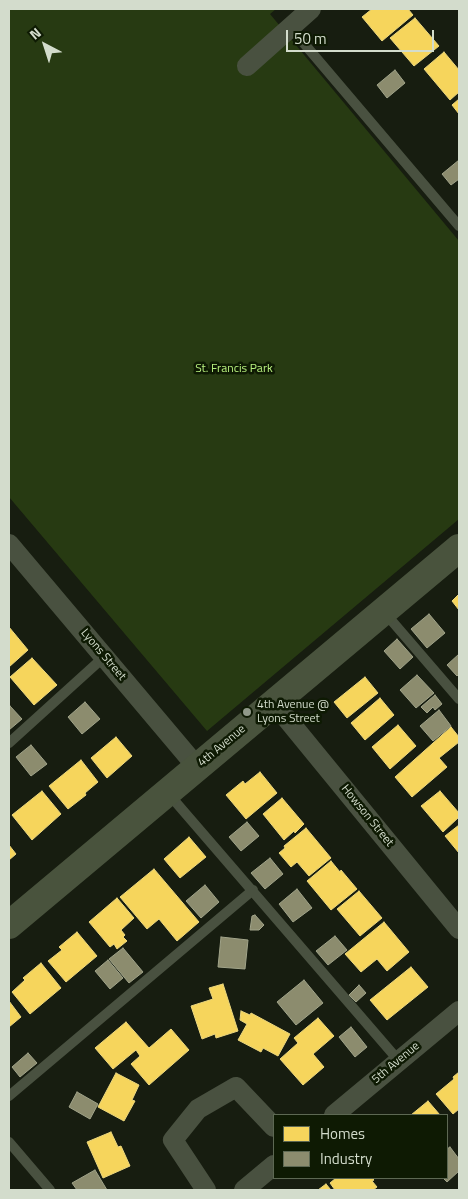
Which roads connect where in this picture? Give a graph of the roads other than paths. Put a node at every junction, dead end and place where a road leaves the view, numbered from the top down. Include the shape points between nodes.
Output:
1 (310, 9) edge
2 (290, 27) junction
3 (247, 66) dead end
4 (459, 226) edge
5 (9, 544) edge
6 (459, 548) edge
7 (384, 611) junction
8 (105, 656) junction
9 (459, 699) edge
10 (274, 703) junction
11 (9, 742) edge
12 (197, 767) junction
13 (167, 792) junction
14 (252, 890) junction
15 (9, 925) edge
16 (459, 929) edge
17 (459, 1011) edge
18 (399, 1061) junction
19 (9, 1096) edge
20 (335, 1114) edge
21 (273, 1126) edge
22 (9, 1142) edge
23 (273, 1166) edge
24 (50, 1190) edge
25 (206, 1190) edge
26 (244, 1190) edge

1 - 2 street
2 - 3 street
2 - 4 lane
5 - 8 street, Lyons Street
6 - 7 street, 4th Avenue
7 - 9 lane
7 - 10 street, 4th Avenue
8 - 11 lane
8 - 12 street, Lyons Street
10 - 12 street, 4th Avenue
10 - 16 street, Howson Street
12 - 13 street, 4th Avenue
13 - 14 lane
13 - 15 street, 4th Avenue
14 - 18 lane
14 - 19 lane
17 - 18 street, 5th Avenue
18 - 20 street, 5th Avenue
21 - 25 street via 236,1086 198,1109 174,1140
22 - 24 lane
23 - 26 street

